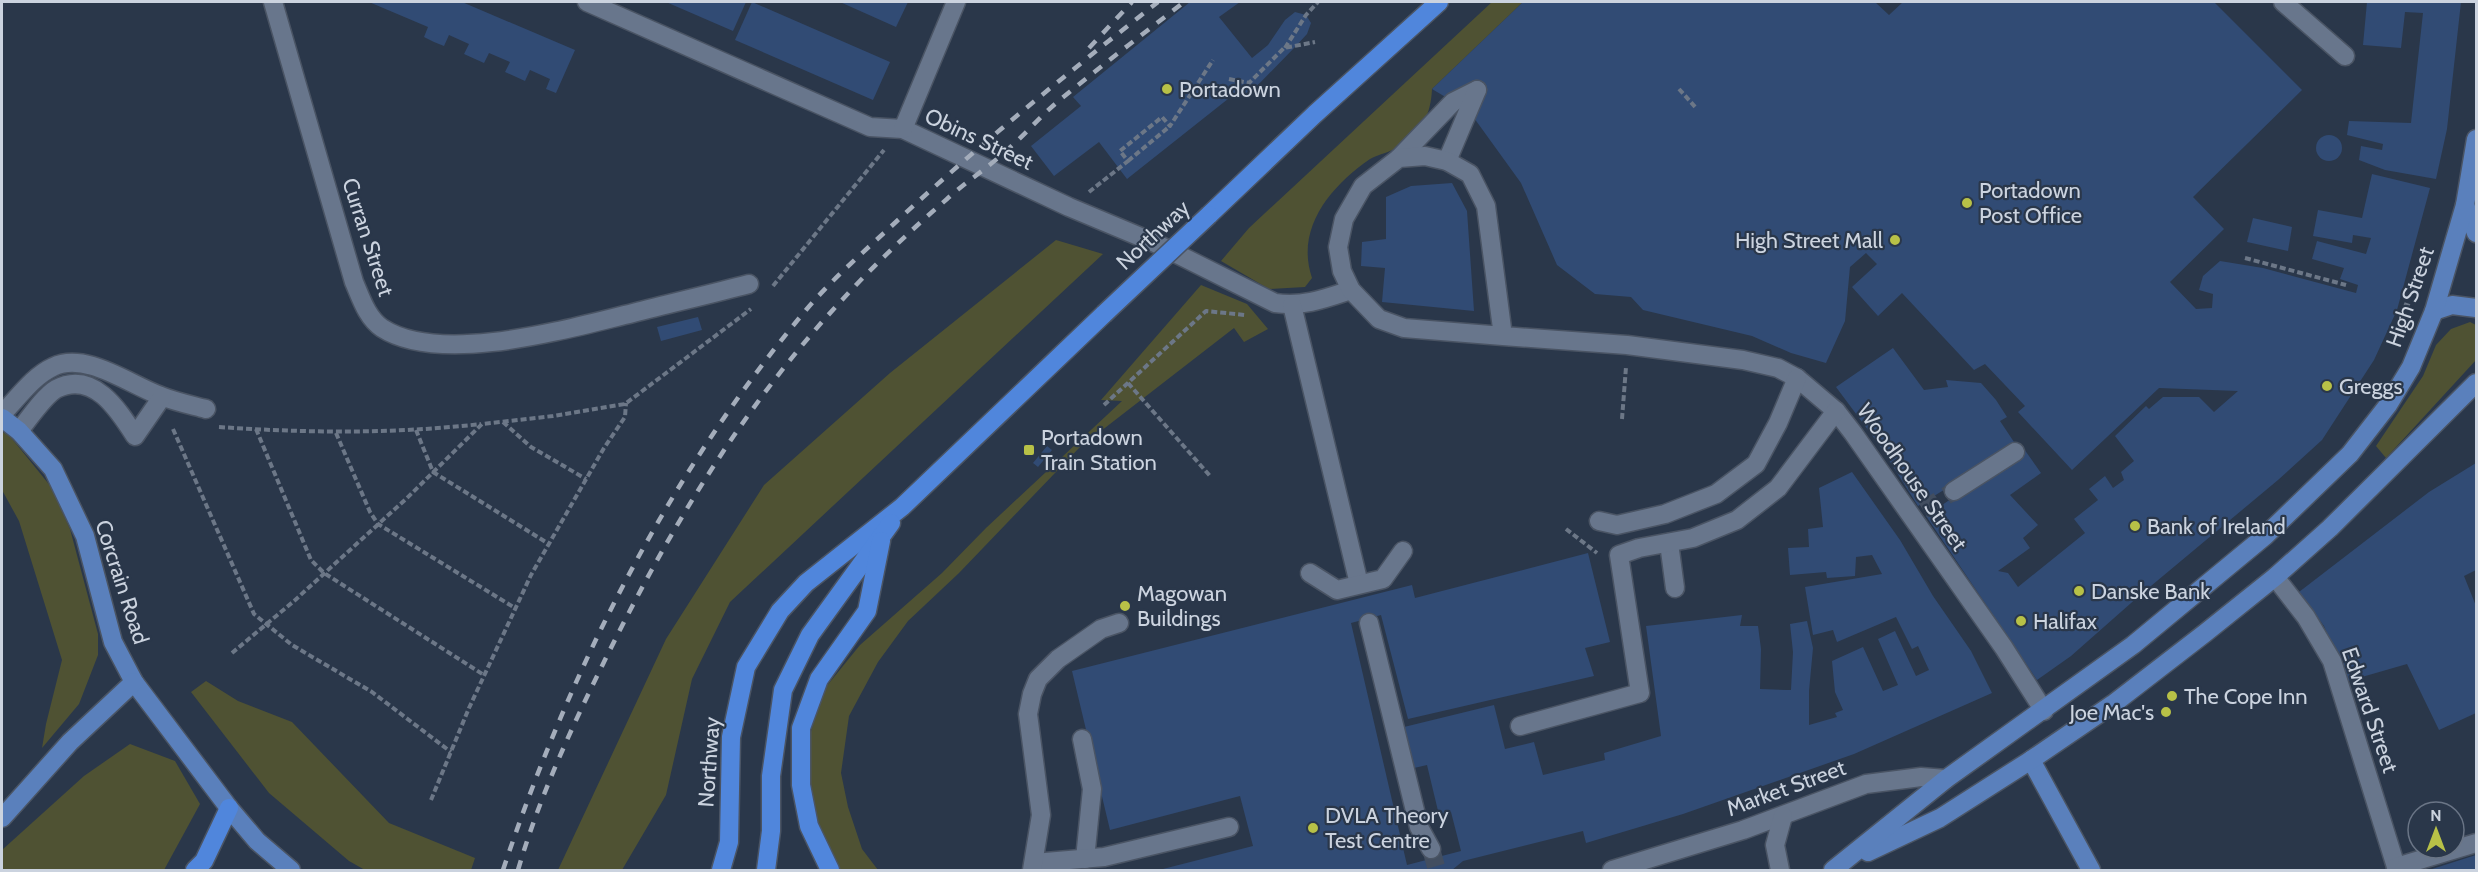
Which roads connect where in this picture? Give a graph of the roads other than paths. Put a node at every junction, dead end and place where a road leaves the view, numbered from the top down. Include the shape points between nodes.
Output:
1 (273, 2) edge
2 (587, 2) edge
3 (956, 2) edge
4 (1439, 2) edge
5 (2283, 2) edge
6 (2345, 56) dead end
7 (903, 129) junction
8 (2476, 139) edge
9 (1399, 158) junction
10 (1447, 161) junction
11 (2465, 205) junction
12 (2476, 233) edge
13 (749, 284) dead end
14 (1351, 290) junction
15 (1292, 305) junction
16 (2476, 308) edge
17 (2434, 311) junction
18 (1503, 336) junction
19 (1797, 378) junction
20 (2476, 383) edge
21 (162, 397) junction
22 (206, 409) dead end
23 (1836, 411) junction
24 (2, 414) edge
25 (2, 418) edge
26 (19, 431) junction
27 (2015, 452) dead end
28 (1954, 491) tunnel mouth
29 (902, 507) junction
30 (1599, 521) dead end
31 (882, 536) junction
32 (1669, 543) junction
33 (1403, 551) dead end
34 (1310, 573) dead end
35 (2275, 577) junction
36 (1359, 584) junction
37 (1674, 588) dead end
38 (1119, 622) dead end
39 (1369, 624) dead end
40 (134, 682) junction
41 (2044, 711) junction
42 (1520, 726) dead end
43 (1082, 739) dead end
44 (2031, 760) junction
45 (1946, 780) junction
46 (229, 808) junction
47 (1783, 816) junction
48 (2, 818) edge
49 (1229, 827) dead end
50 (2476, 843) edge
51 (1431, 849) tunnel mouth
52 (268, 851) junction
53 (1085, 859) junction
54 (1647, 866) edge
55 (1033, 867) edge
56 (1838, 867) edge
57 (2397, 869) edge
58 (195, 870) edge
59 (274, 870) edge
60 (291, 870) edge
61 (721, 870) edge
62 (766, 870) edge
63 (830, 870) edge
64 (1612, 870) edge
65 (1780, 870) edge
66 (2091, 870) edge

1 - 13 street, Curran Street via 354,282 366,310 381,328 427,342 491,342 550,333
2 - 7 street, Obins Street via 870,127
3 - 7 street
4 - 29 highway, Northway, bridge via 1315,114
5 - 6 street
7 - 15 street, Obins Street via 1155,243 1254,294
8 - 11 main road, High Street
9 - 10 street via 1425,156
9 - 10 street, Woodhouse Street via 1454,102 1477,90
9 - 14 street, Woodhouse Street via 1363,186 1344,219 1338,247 1342,271
10 - 18 street via 1470,174 1486,206
11 - 12 main road
11 - 17 main road, High Street
14 - 15 street, Obins Street via 1310,304
14 - 18 street, Woodhouse Street via 1379,319 1404,328
15 - 36 street
16 - 17 main road via 2452,305
17 - 41 main road, High Street via 2411,367 2350,454 2265,536 2133,645
18 - 19 street, Woodhouse Street via 1627,345 1743,360 1778,368
19 - 23 street, Woodhouse Street
19 - 30 street via 1755,464 1716,494 1665,514 1617,525
20 - 35 main road
21 - 22 street
21 - 24 street via 90,364 69,362 42,374
21 - 26 street via 135,435 106,397 90,386 72,384 54,390
23 - 32 street via 1778,488 1737,520
23 - 41 street, Woodhouse Street via 1917,514
25 - 26 main road, Corcrain Road
26 - 40 main road, Corcrain Road via 53,469 85,536 112,642
27 - 28 street
29 - 31 highway, Northway
29 - 61 highway, Northway via 806,583 780,610 746,668 731,737 729,842
31 - 62 highway, Northway via 810,635 783,690 771,776
31 - 63 highway via 867,611 819,680 801,728 801,785 809,826
32 - 37 street
32 - 42 street via 1619,555 1640,693
33 - 36 street via 1383,579
34 - 36 street via 1337,590
35 - 44 main road via 2113,704
35 - 57 street, Edward Street via 2306,617 2332,661
38 - 55 street via 1101,629 1058,659 1038,679 1032,694 1028,714 1041,815
39 - 51 street via 1419,827
40 - 46 main road, Corcrain Road
40 - 48 main road via 70,742
41 - 45 main road
43 - 53 street via 1092,789
44 - 56 main road via 1940,818
44 - 66 main road
45 - 47 street, Market Street via 1921,777 1866,784
45 - 56 main road
46 - 52 main road, Corcrain Road
46 - 58 highway via 204,861
47 - 54 street, Market Street
47 - 65 street via 1775,845
49 - 53 street
50 - 57 street
52 - 59 main road
52 - 60 main road, Corcrain Road
53 - 55 street
54 - 64 street, Market Street

